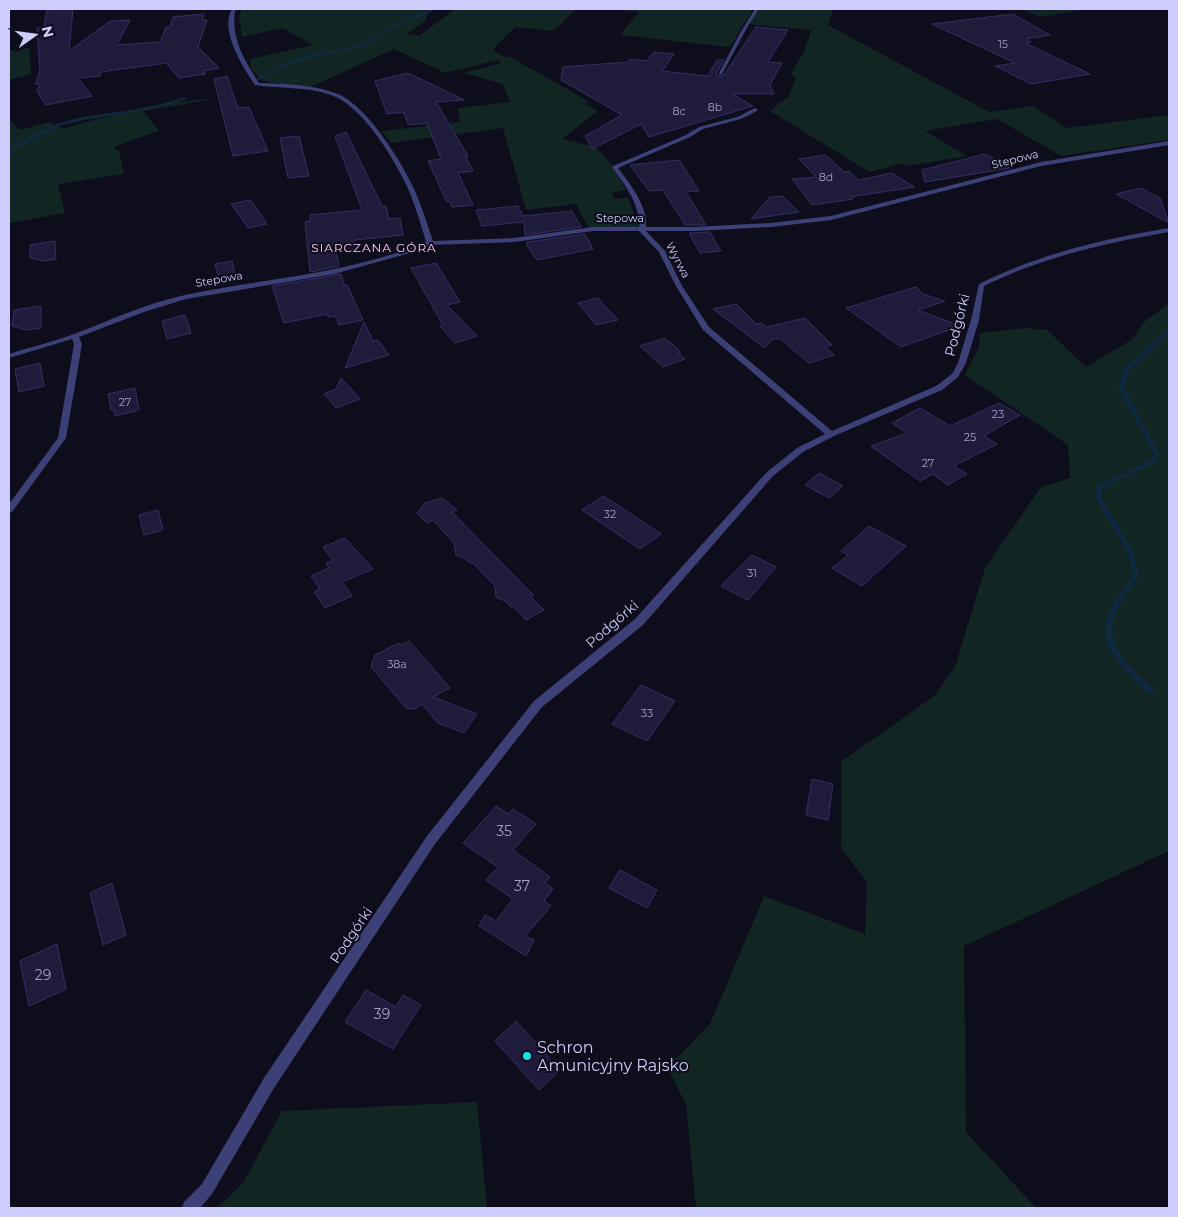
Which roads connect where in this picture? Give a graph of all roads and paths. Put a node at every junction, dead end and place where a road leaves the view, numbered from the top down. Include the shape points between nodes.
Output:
1 (236, 9) edge
2 (757, 9) edge
3 (720, 74) dead end
4 (755, 110) dead end
5 (1169, 143) edge
6 (642, 230) junction
7 (1169, 230) edge
8 (430, 243) junction
9 (75, 336) junction
10 (9, 356) edge
11 (831, 434) junction
12 (9, 510) edge
13 (190, 1208) edge

1 - 8 street via 231,20 232,37 242,62 257,84 319,91 346,101 370,124 409,185
2 - 3 street via 744,24
4 - 6 street via 731,122 693,131 615,167 634,195 644,224
5 - 6 street, Stepowa via 1041,164 831,218 771,225
6 - 8 street, Stepowa via 593,229 514,240
6 - 11 street, Wyrwa via 662,252 706,328
7 - 11 street, Podgórki via 1130,236 1056,255 1005,272 981,285 975,320 955,375 939,388
8 - 9 street, Stepowa via 334,272 185,297 140,310
9 - 10 street, Stepowa
9 - 12 street via 78,344 62,438
11 - 13 street, Podgórki via 800,450 770,474 639,622 538,704 431,840 269,1083 207,1189

